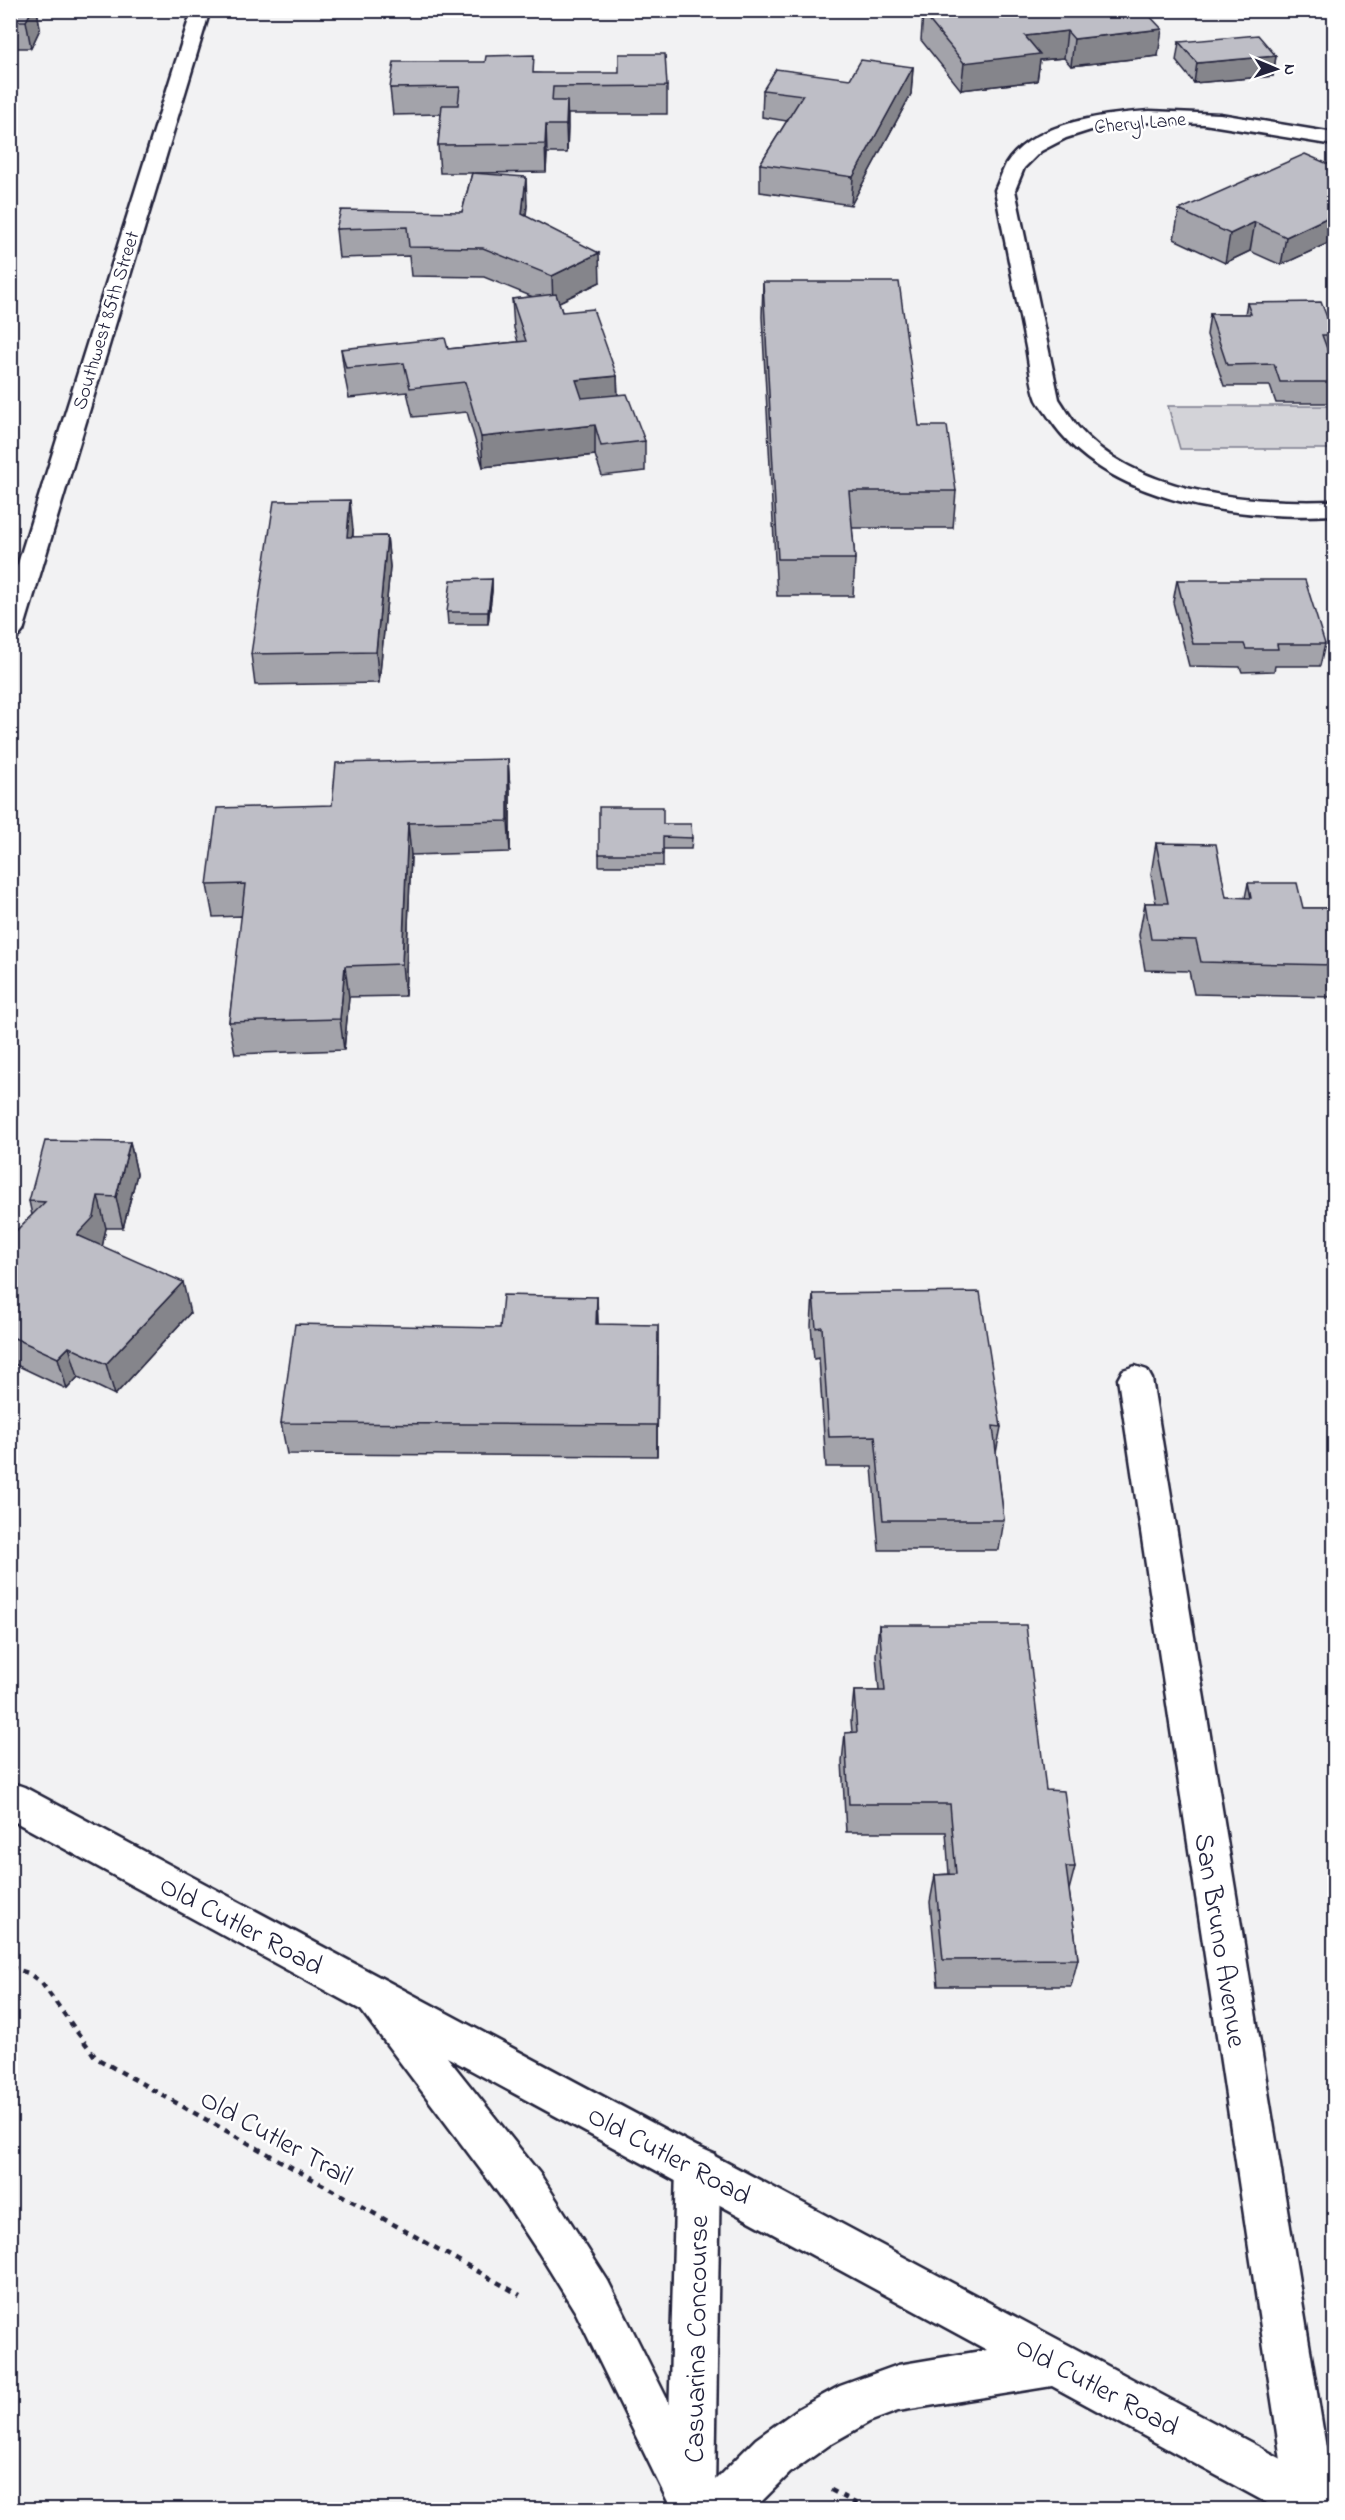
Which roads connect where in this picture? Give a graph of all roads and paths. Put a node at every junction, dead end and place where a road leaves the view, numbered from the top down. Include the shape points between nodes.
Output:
1 (201, 10) edge
2 (1335, 139) edge
3 (1335, 508) edge
4 (10, 631) edge
5 (1135, 1379) dead end
6 (10, 1799) edge
7 (10, 1967) edge
8 (372, 1995) junction
9 (698, 2169) junction
10 (530, 2300) dead end
11 (1056, 2362) junction
12 (825, 2487) dead end
13 (700, 2505) edge
14 (1320, 2505) edge
15 (868, 2510) edge

1 - 4 street, Southwest 85th Street
2 - 3 street, Cheryl Lane via 1226,120 1163,116 1094,124 1045,140 1021,157 1005,190 1048,399 1066,428 1126,474 1195,497 1253,506
5 - 14 street, San Bruno Avenue via 1276,2289
6 - 8 street, Old Cutler Road
7 - 10 path, Old Cutler Trail via 34,1976 50,1990 96,2058
8 - 9 street, Old Cutler Road
8 - 13 street via 524,2190 555,2237 592,2297
9 - 11 street, Old Cutler Road
9 - 13 street, Casuarina Concourse
11 - 13 street via 898,2388 857,2403 815,2426
11 - 14 street, Old Cutler Road
12 - 15 path

